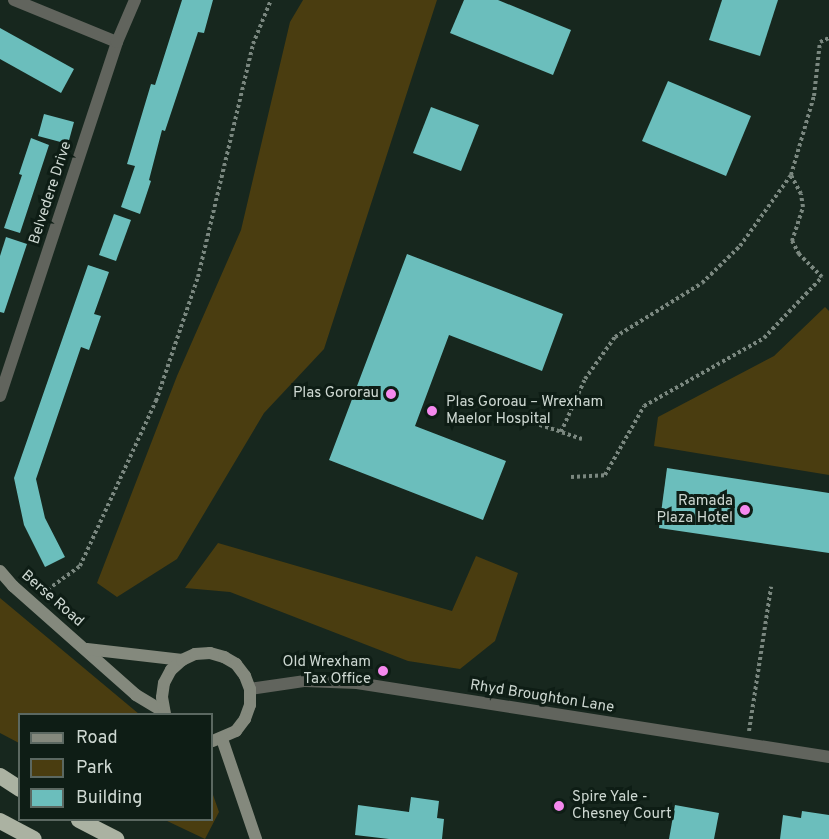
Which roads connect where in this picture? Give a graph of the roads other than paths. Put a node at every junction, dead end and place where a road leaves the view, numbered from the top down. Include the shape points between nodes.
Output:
1 (14, 0) edge
2 (135, 0) edge
3 (117, 42) junction
4 (0, 396) edge
5 (0, 571) edge
6 (86, 649) junction
7 (182, 660) junction
8 (250, 689) junction
9 (164, 713) edge
10 (217, 740) edge
11 (829, 757) edge
12 (0, 778) edge
13 (18, 788) edge
14 (0, 821) edge
15 (83, 821) edge
16 (34, 839) edge
17 (116, 839) edge
18 (256, 839) edge

1 - 3 street
2 - 3 street, Belvedere Drive
3 - 4 street, Belvedere Drive
5 - 6 main road, Berse Road
6 - 7 main road, Berse Road
6 - 9 main road, Berse Road via 136,695
7 - 8 main road, Berse Road via 202,653 224,657 236,664
7 - 9 main road via 164,683
8 - 10 main road via 245,719 236,731
8 - 11 street, Rhyd Broughton Lane via 305,681 357,683
10 - 18 main road
12 - 13 highway
14 - 16 highway
15 - 17 highway

